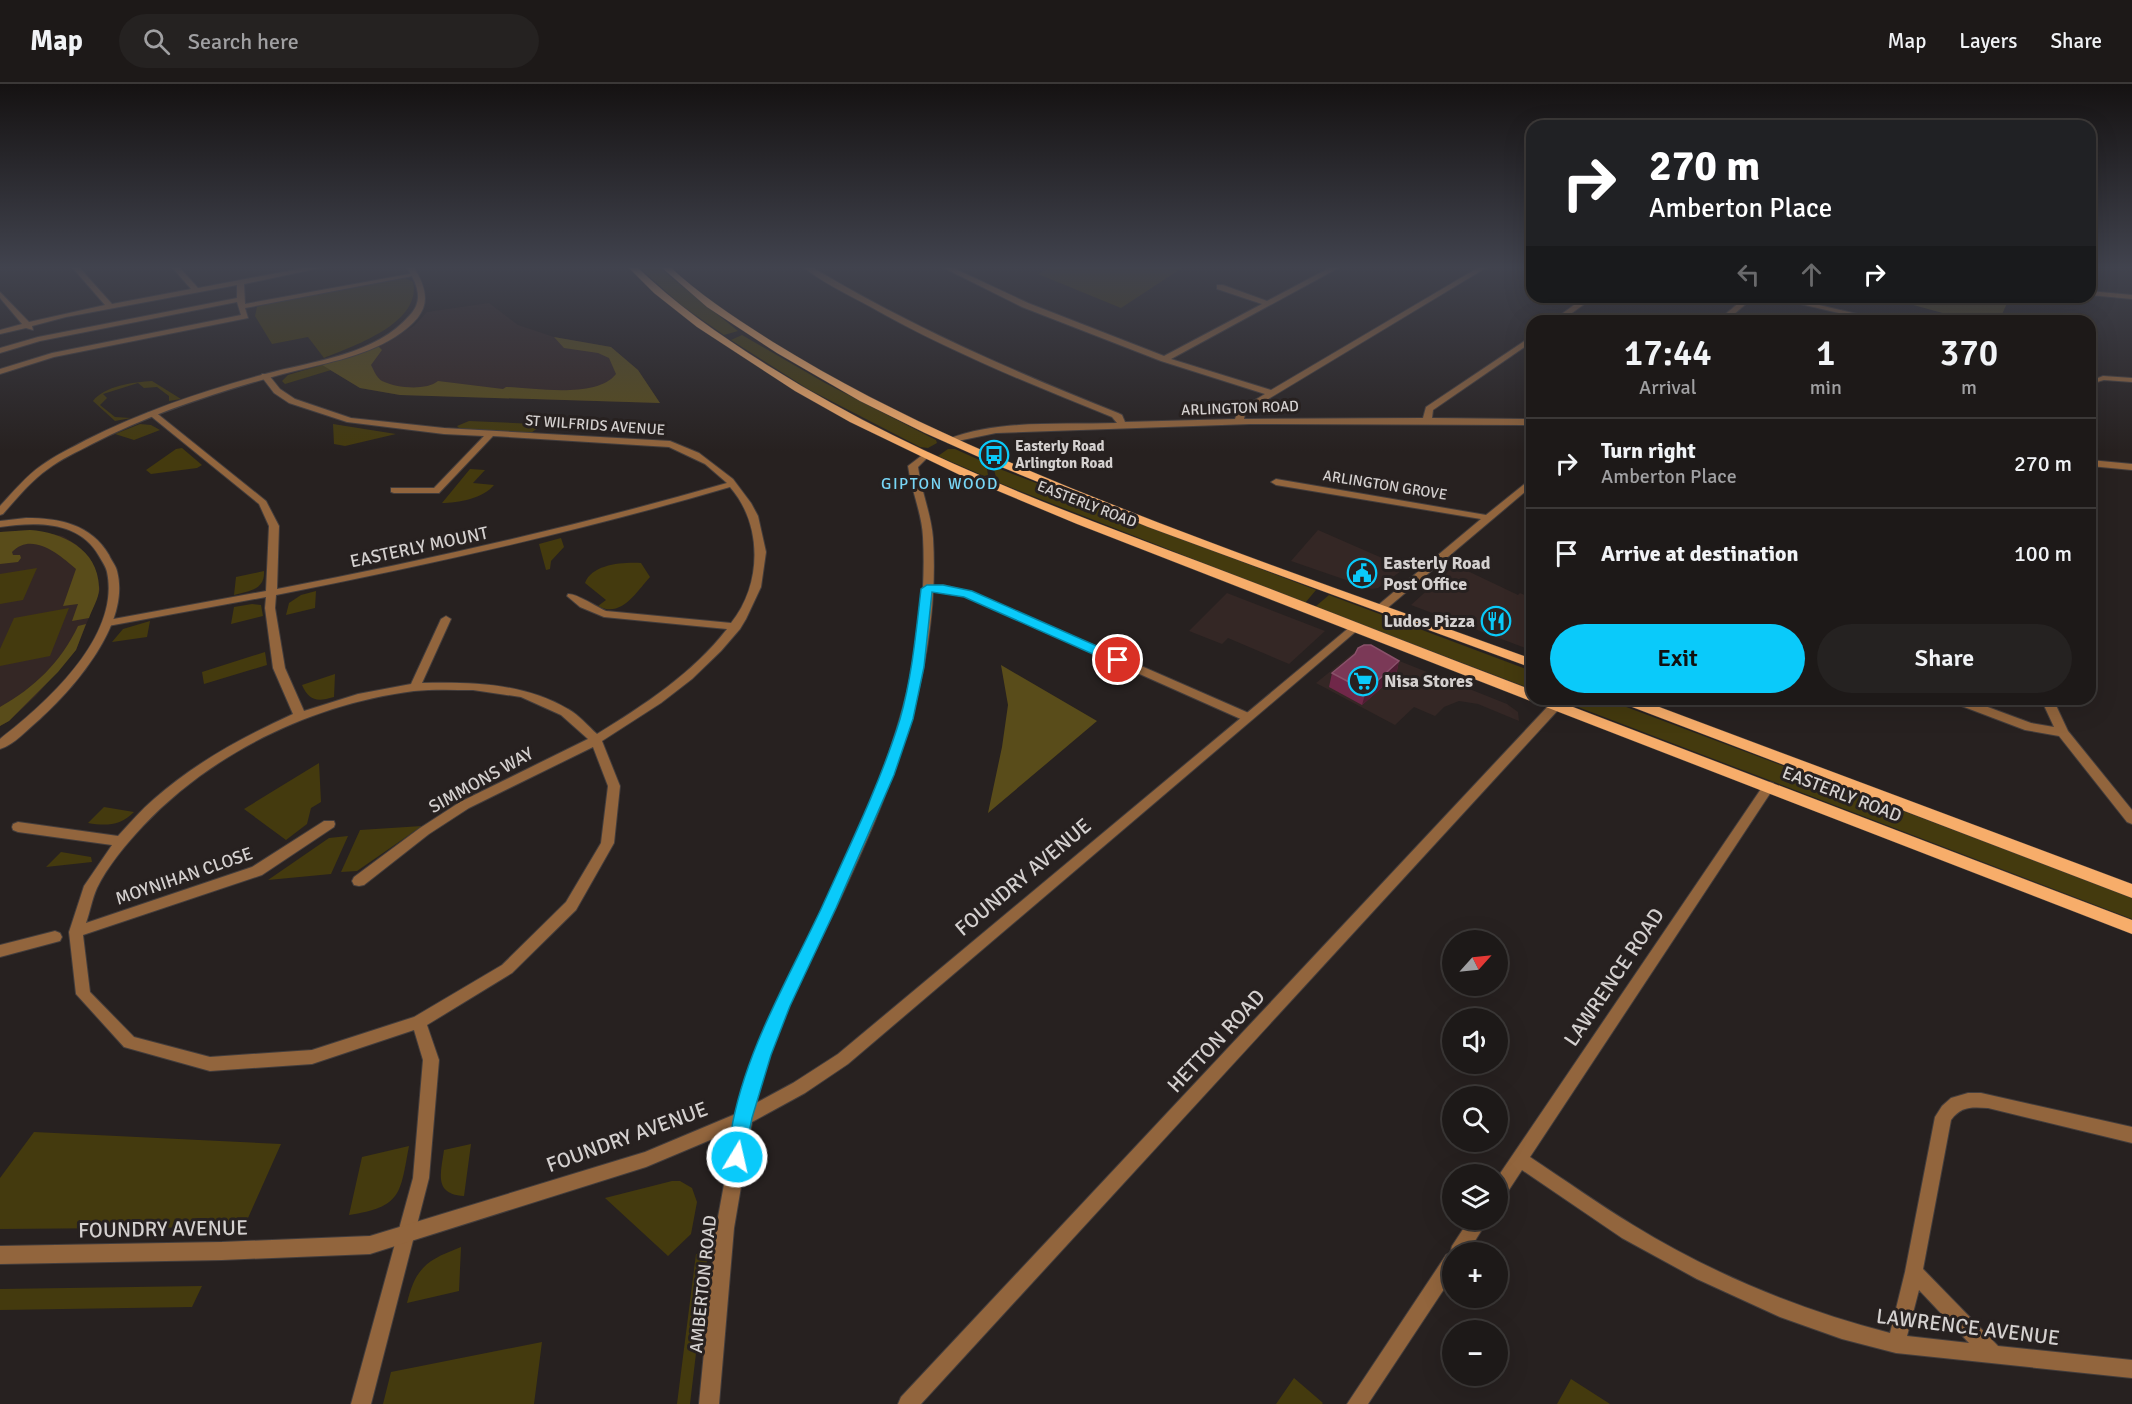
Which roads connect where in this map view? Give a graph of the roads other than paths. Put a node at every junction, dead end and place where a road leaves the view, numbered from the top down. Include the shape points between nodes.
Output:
1 (15, 328) edge
2 (30, 328) edge
3 (102, 328) edge
4 (188, 328) edge
5 (401, 328) edge
6 (704, 328) edge
7 (743, 328) edge
8 (913, 328) edge
9 (1085, 328) edge
10 (1223, 328) edge
11 (1381, 328) edge
12 (748, 331) junction
13 (0, 332) edge
14 (38, 339) junction
15 (721, 340) junction
16 (1526, 342) edge
17 (0, 351) edge
18 (52, 355) junction
19 (1164, 359) junction
20 (0, 372) edge
21 (265, 376) junction
22 (2097, 380) dead end
23 (2132, 380) edge
24 (1271, 393) junction
25 (151, 413) junction
26 (1427, 420) junction
27 (1239, 421) junction
28 (1526, 422) edge
29 (1122, 425) junction
30 (491, 434) junction
31 (951, 441) junction
32 (925, 456) junction
33 (2096, 464) edge
34 (2132, 468) edge
35 (1276, 482) dead end
36 (732, 484) junction
37 (1526, 486) edge
38 (394, 490) dead end
39 (0, 512) edge
40 (1490, 518) junction
41 (0, 524) edge
42 (927, 589) junction
43 (272, 593) junction
44 (572, 596) dead end
45 (1381, 608) junction
46 (446, 619) dead end
47 (108, 622) junction
48 (736, 627) junction
49 (1355, 628) junction
50 (1526, 662) edge
51 (415, 687) junction
52 (1526, 694) edge
53 (1640, 705) edge
54 (1970, 705) edge
55 (2051, 705) edge
56 (1555, 706) joint
57 (300, 716) junction
58 (1246, 717) junction
59 (2063, 733) junction
60 (596, 740) junction
61 (0, 745) edge
62 (1769, 786) junction
63 (2132, 819) edge
64 (329, 824) dead end
65 (18, 827) dead end
66 (121, 841) junction
67 (359, 881) dead end
68 (2132, 891) edge
69 (2132, 927) edge
70 (76, 932) junction
71 (55, 937) dead end
72 (0, 951) edge
73 (419, 1022) junction
74 (743, 1118) junction
75 (2132, 1135) edge
76 (1519, 1160) junction
77 (1508, 1176) edge
78 (407, 1233) junction
79 (0, 1255) edge
80 (1914, 1272) junction
81 (1442, 1276) edge
82 (1896, 1344) junction
83 (1994, 1355) junction
84 (2132, 1369) edge
85 (361, 1404) edge
86 (709, 1404) edge
87 (908, 1404) edge
88 (1357, 1404) edge

1 - 13 street
2 - 14 street
3 - 14 street
4 - 18 street
5 - 21 street via 353,352
6 - 15 main road, EASTERLY ROAD
7 - 12 main road, EASTERLY ROAD
8 - 29 street via 1002,370 1115,415
9 - 19 street
10 - 19 street
11 - 24 street
12 - 15 main road
12 - 31 main road, EASTERLY ROAD via 874,405
14 - 17 street
14 - 18 street
15 - 32 main road, EASTERLY ROAD via 778,378
16 - 26 street via 1429,409
18 - 20 street
19 - 24 street
21 - 25 street
21 - 30 street, ST WILFRIDS AVENUE via 292,401 350,420
22 - 23 street
24 - 27 street via 1241,412
25 - 39 street via 48,465
25 - 43 street via 263,503 274,526
26 - 27 street, ARLINGTON ROAD
26 - 28 street, ARLINGTON ROAD
27 - 29 street, ARLINGTON ROAD
29 - 31 street, ARLINGTON ROAD via 988,431
30 - 36 street, ST WILFRIDS AVENUE via 670,444 704,458
30 - 38 street via 436,491
31 - 45 main road, EASTERLY ROAD via 1091,502
32 - 42 street, AMBERTON ROAD via 913,466 928,536
32 - 49 main road, EASTERLY ROAD via 1069,518
33 - 34 street
35 - 40 street, ARLINGTON GROVE
36 - 43 street, EASTERLY MOUNT via 512,544
36 - 48 street, ST WILFRIDS AVENUE via 747,502 761,552 758,577
37 - 40 street
40 - 45 street
41 - 47 street via 59,523 93,539 105,553 115,586
42 - 58 street via 968,594
42 - 74 street, AMBERTON ROAD via 907,719 883,785 782,1006
43 - 47 street, EASTERLY MOUNT
43 - 57 street via 270,608 279,668
44 - 48 street via 604,614
45 - 50 main road, EASTERLY ROAD
46 - 51 street
47 - 61 street via 59,694
48 - 60 street, ST WILFRIDS AVENUE via 675,687
49 - 52 main road, EASTERLY ROAD
49 - 58 street, FOUNDRY AVENUE
51 - 57 street via 358,698
51 - 60 street via 472,686 523,694 565,712
53 - 68 main road, EASTERLY ROAD
54 - 59 street via 2021,725
55 - 59 street
56 - 62 main road, EASTERLY ROAD
56 - 87 street, HETTON ROAD
57 - 66 street via 201,768 157,803
58 - 74 street, FOUNDRY AVENUE via 843,1059
59 - 63 street
60 - 67 street, SIMMONS WAY via 448,815
60 - 73 street via 614,786 607,843 571,906 507,969
62 - 69 main road, EASTERLY ROAD
62 - 76 street, LAWRENCE ROAD
64 - 70 street, MOYNIHAN CLOSE via 257,872
65 - 66 street
66 - 70 street via 91,886
70 - 73 street via 83,994 129,1042 210,1064 312,1057
71 - 72 street
73 - 78 street via 431,1060 421,1178
74 - 78 street, FOUNDRY AVENUE via 646,1159
74 - 86 street, AMBERTON ROAD via 728,1216
75 - 80 street via 1988,1101 1958,1101 1943,1117
76 - 77 street, LAWRENCE ROAD
76 - 82 street, LAWRENCE AVENUE via 1628,1232 1703,1273 1780,1308
78 - 79 street, FOUNDRY AVENUE via 370,1245
78 - 85 street
80 - 82 street
80 - 83 street
81 - 88 street
82 - 83 street, LAWRENCE AVENUE
83 - 84 street, LAWRENCE AVENUE

